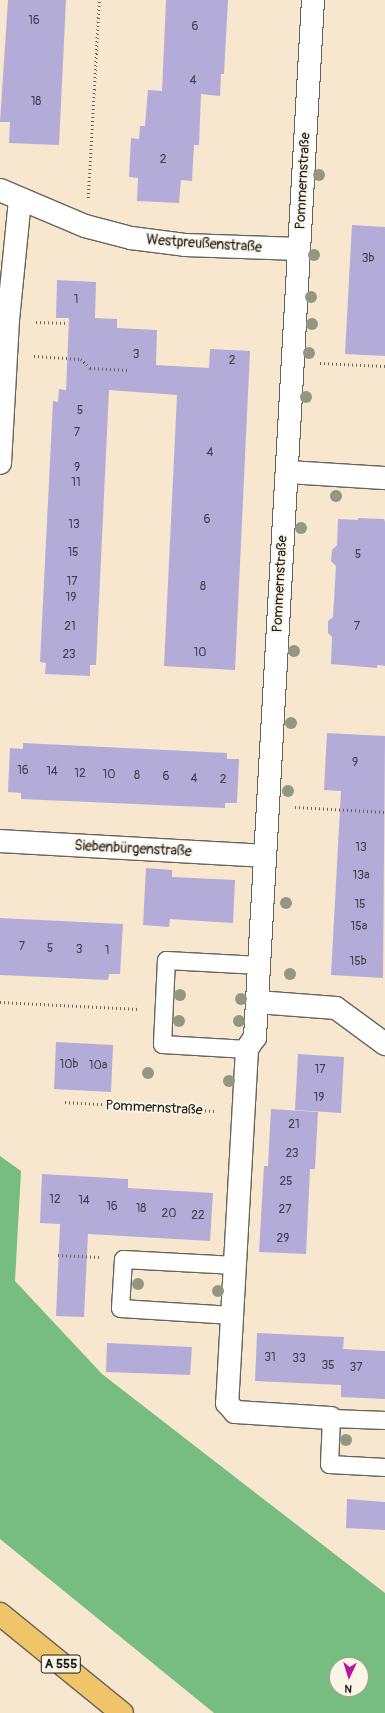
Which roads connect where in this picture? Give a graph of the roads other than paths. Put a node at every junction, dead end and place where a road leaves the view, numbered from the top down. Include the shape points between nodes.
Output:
1 (313, 0) edge
2 (0, 190) edge
3 (20, 199) junction
4 (299, 249) junction
5 (0, 463) edge
6 (287, 472) junction
7 (385, 478) edge
8 (0, 841) edge
9 (265, 856) junction
10 (259, 965) junction
11 (257, 1002) junction
12 (385, 1044) edge
13 (247, 1049) junction
14 (235, 1266) junction
15 (232, 1315) junction
16 (331, 1418) junction
17 (385, 1420) edge
18 (385, 1467) edge
19 (0, 1614) edge
20 (122, 1713) edge

1 - 4 street, Pommernstraße
2 - 3 street, Westpreußenstraße
3 - 4 street, Westpreußenstraße via 85,226 131,238 185,245
3 - 5 street via 6,354
4 - 6 street, Pommernstraße
6 - 7 street
6 - 9 street, Pommernstraße
8 - 9 street, Siebenbürgenstraße
9 - 10 street, Pommernstraße
10 - 11 street, Pommernstraße
10 - 13 lane via 166,960 162,1044
11 - 12 street via 336,1008
11 - 13 street, Pommernstraße via 255,1037
13 - 14 street, Pommernstraße
14 - 15 street, Pommernstraße
14 - 15 lane via 123,1259 120,1308
15 - 16 street, Pommernstraße via 227,1403 235,1412
16 - 17 lane, Pommernstraße
16 - 18 lane via 329,1464
19 - 20 highway, A 555

